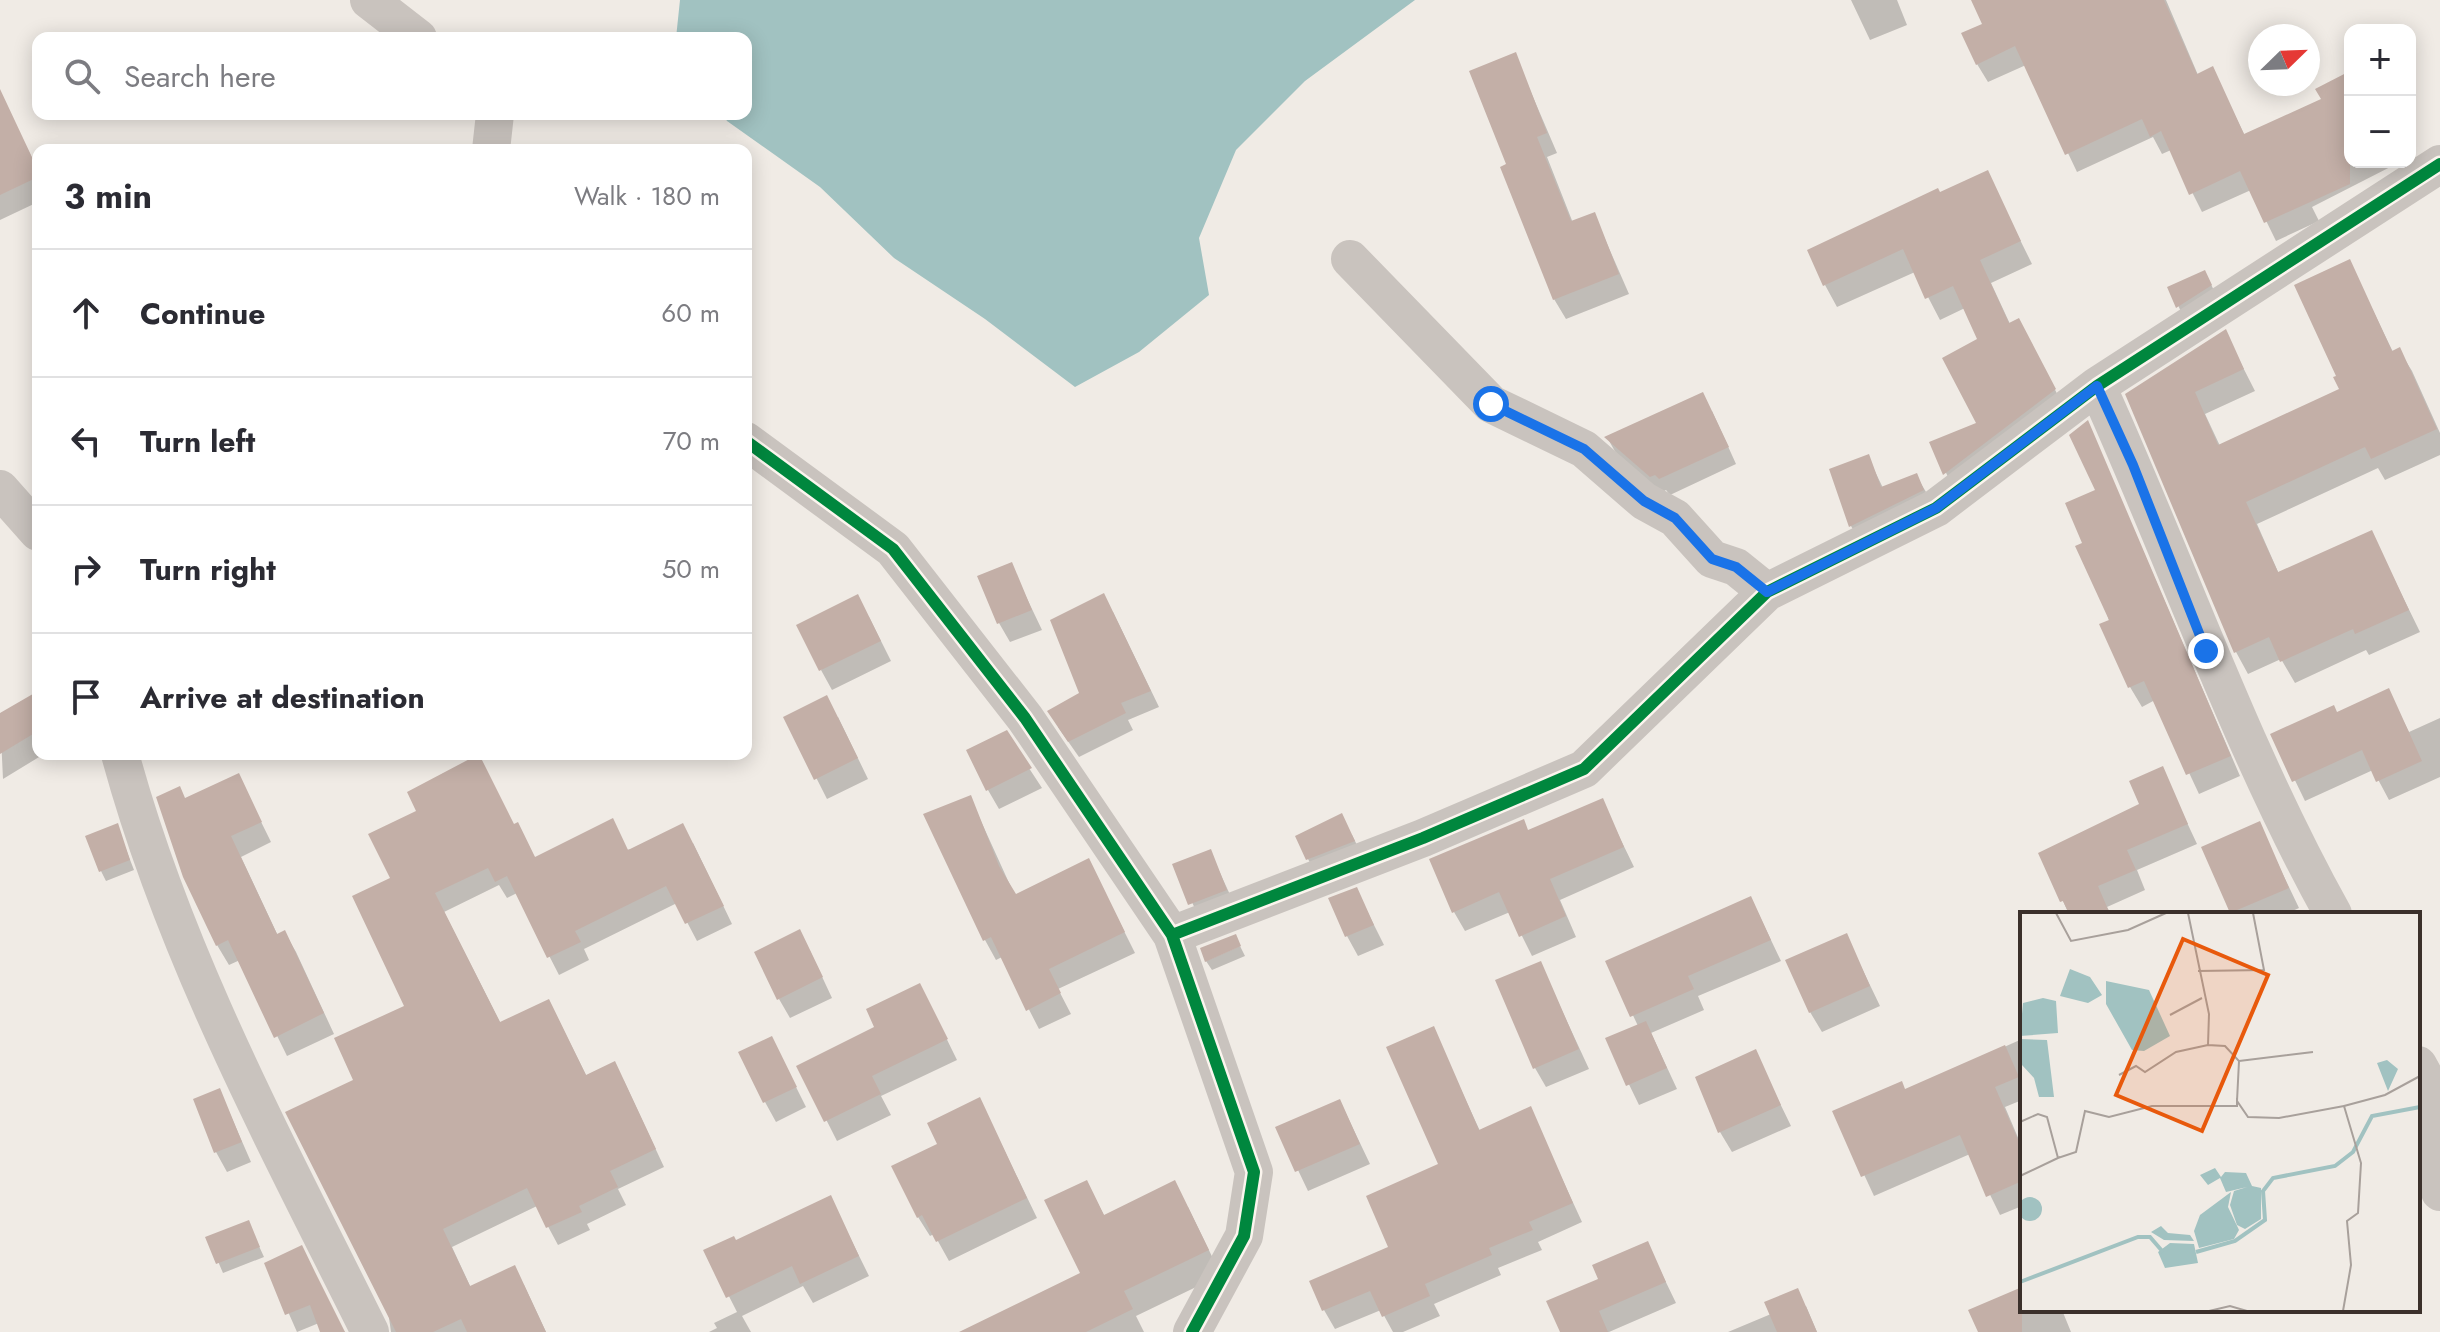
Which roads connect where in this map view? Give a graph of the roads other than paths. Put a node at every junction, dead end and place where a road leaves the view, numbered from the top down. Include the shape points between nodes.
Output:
1 (369, 0) edge
2 (410, 32) edge
3 (494, 120) edge
4 (492, 144) edge
5 (2440, 164) edge
6 (1350, 259) dead end
7 (2097, 386) junction
8 (752, 445) edge
9 (0, 489) edge
10 (32, 525) edge
11 (1767, 592) junction
12 (122, 760) edge
13 (2332, 912) edge
14 (1172, 935) junction
15 (2420, 1069) edge
16 (2440, 1192) edge
17 (370, 1332) edge
18 (1192, 1332) edge

1 - 2 street
3 - 4 street
5 - 7 street
6 - 11 street via 1491,404 1584,449 1644,501 1675,518 1712,559 1736,567
7 - 11 street via 1936,508
7 - 13 street via 2206,651
8 - 14 street via 893,549 1025,718
9 - 10 street
11 - 14 street via 1584,769
12 - 17 street via 188,954
14 - 18 street via 1254,1172 1244,1236
15 - 16 street via 2439,1103

